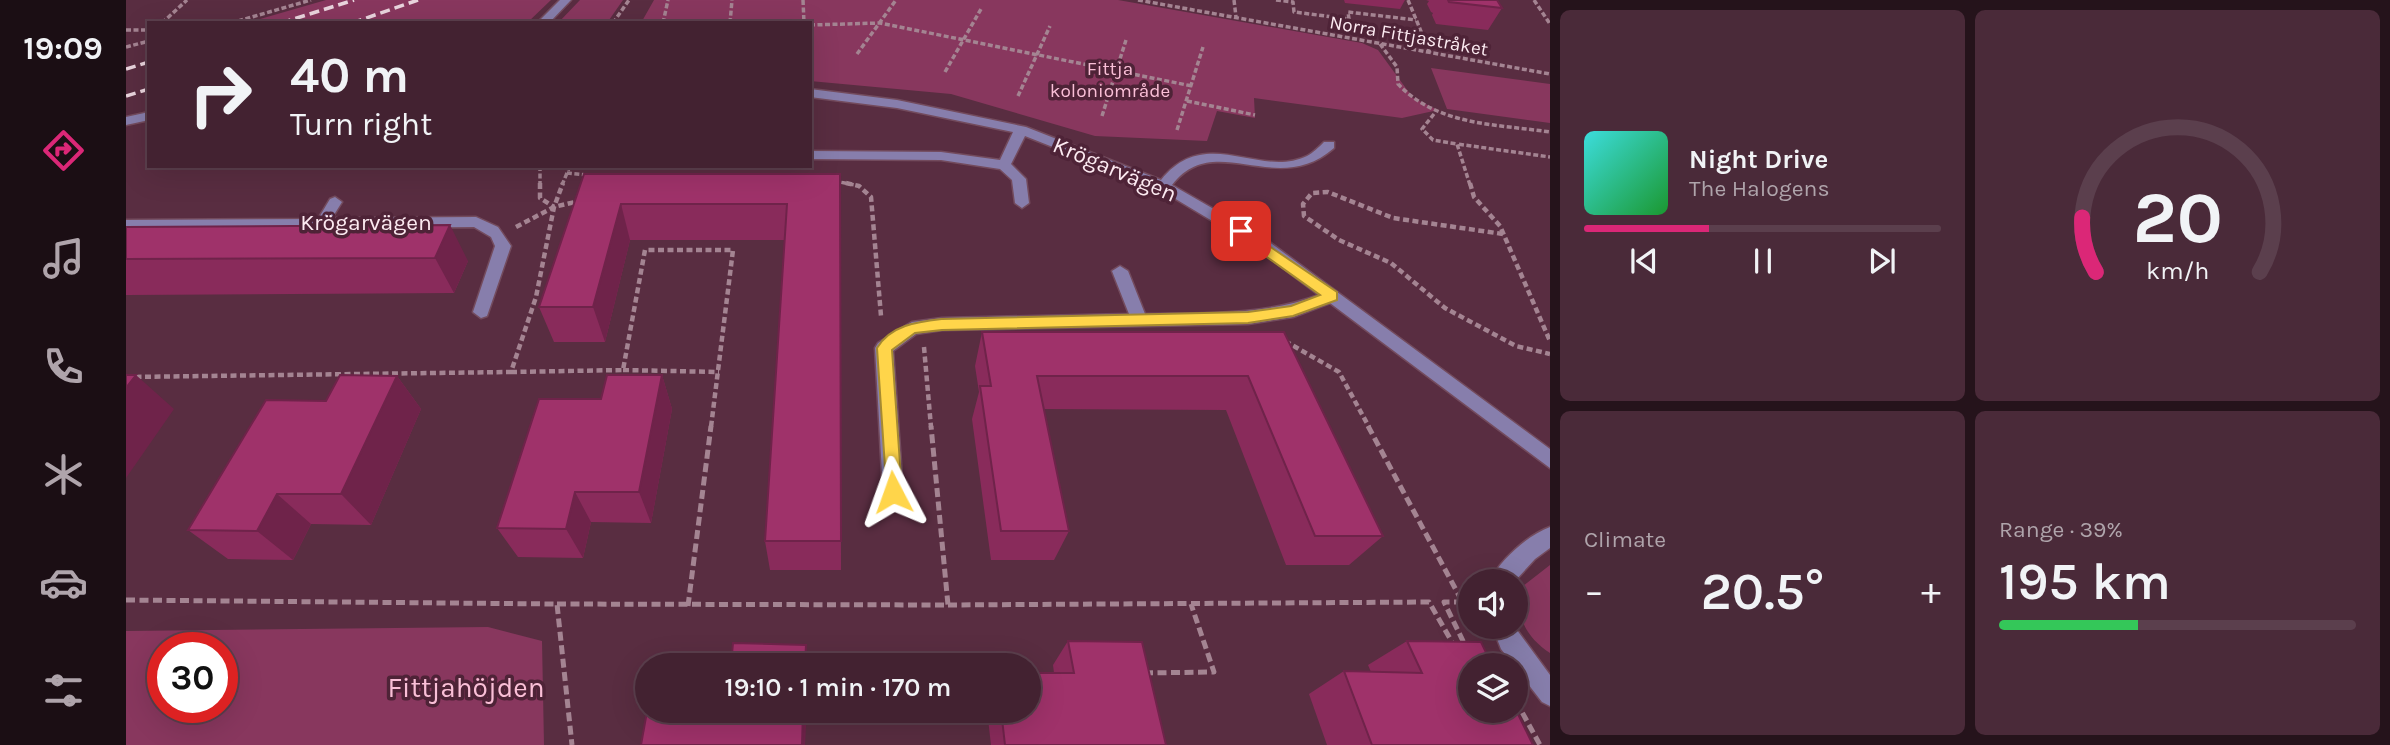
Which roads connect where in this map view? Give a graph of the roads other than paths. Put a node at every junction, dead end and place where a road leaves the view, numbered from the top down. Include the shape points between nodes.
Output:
1 (566, 0) edge
2 (544, 21) edge
3 (812, 93) edge
4 (147, 117) edge
5 (126, 121) edge
6 (1021, 130) junction
7 (1329, 145) dead end
8 (812, 155) edge
9 (1004, 165) junction
10 (1164, 186) junction
11 (335, 202) dead end
12 (1022, 203) dead end
13 (323, 222) junction
14 (126, 225) edge
15 (148, 225) junction
16 (126, 251) edge
17 (1120, 271) dead end
18 (1332, 296) junction
19 (481, 312) dead end
20 (1140, 321) junction
21 (1550, 460) edge
22 (893, 492) dead end
23 (1550, 536) edge
24 (1513, 569) edge
25 (1508, 639) edge
26 (1550, 694) edge

1 - 2 street
3 - 6 street, Krögarvägen via 897,104
4 - 5 street
6 - 9 street
6 - 10 street, Krögarvägen
7 - 10 street via 1321,156 1305,164 1212,156 1197,159 1180,167
8 - 9 street via 941,156
9 - 12 street via 1019,179
10 - 18 street, Krögarvägen via 1259,242
11 - 13 street
13 - 15 street, Krögarvägen
13 - 19 street, Krögarvägen via 485,225 503,246
14 - 15 street, Krögarvägen
15 - 16 street
17 - 20 street
18 - 20 street via 1293,311 1248,318
18 - 21 street, Krögarvägen
20 - 22 street via 942,324 912,328 896,338 884,348
23 - 24 street
25 - 26 street

